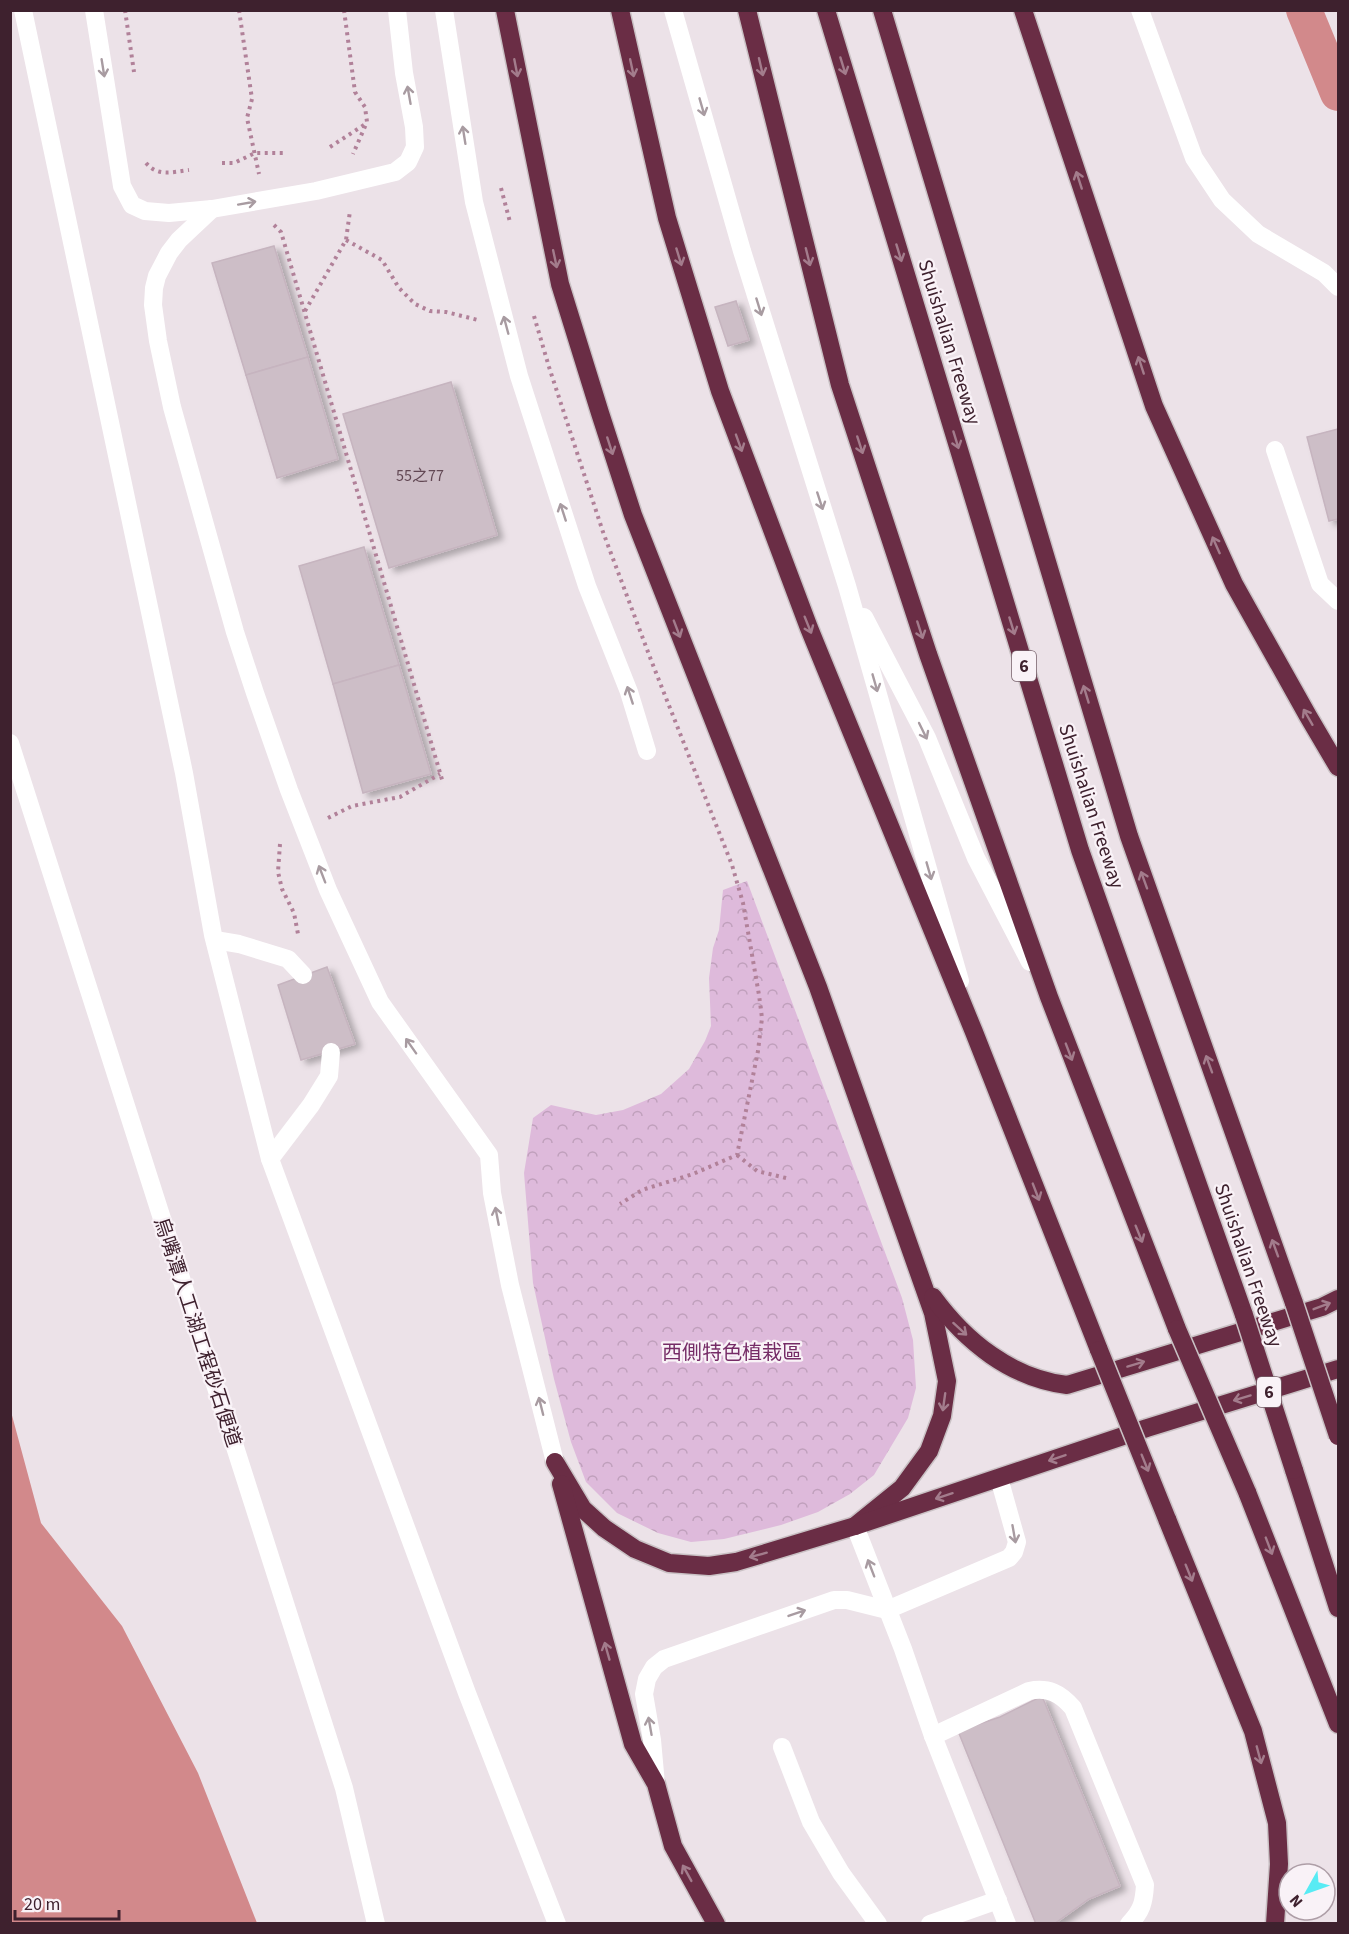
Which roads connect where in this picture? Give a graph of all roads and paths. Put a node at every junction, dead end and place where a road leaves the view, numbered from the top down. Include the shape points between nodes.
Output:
1 (23, 10) edge
2 (94, 10) edge
3 (239, 10) edge
4 (344, 10) edge
5 (397, 10) edge
6 (444, 10) edge
7 (505, 10) edge
8 (620, 10) edge
9 (674, 10) edge
10 (747, 10) edge
11 (826, 10) edge
12 (882, 10) edge
13 (1023, 10) edge
14 (1140, 10) edge
15 (367, 122) junction
16 (330, 147) dead end
17 (255, 153) junction
18 (285, 153) dead end
19 (350, 161) dead end
20 (146, 164) dead end
21 (222, 164) dead end
22 (189, 170) dead end
23 (261, 183) dead end
24 (212, 209) junction
25 (350, 210) dead end
26 (270, 220) dead end
27 (346, 240) junction
28 (1338, 286) edge
29 (305, 311) junction
30 (487, 322) dead end
31 (1275, 450) dead end
32 (848, 586) junction
33 (1338, 601) edge
34 (10, 743) edge
35 (647, 751) dead end
36 (1338, 767) edge
37 (440, 774) junction
38 (443, 783) dead end
39 (324, 820) dead end
40 (285, 835) dead end
41 (215, 940) junction
42 (288, 959) junction
43 (303, 975) dead end
44 (1049, 997) junction
45 (974, 1032) junction
46 (331, 1052) dead end
47 (737, 1155) dead end
48 (270, 1159) junction
49 (790, 1179) dead end
50 (924, 1284) junction
51 (1338, 1299) edge
52 (1338, 1369) edge
53 (1338, 1436) edge
54 (555, 1462) junction
55 (999, 1478) junction
56 (855, 1526) junction
57 (1338, 1608) edge
58 (887, 1611) junction
59 (1338, 1724) edge
60 (933, 1736) junction
61 (782, 1748) dead end
62 (656, 1784) junction
63 (998, 1900) junction
64 (375, 1923) edge
65 (557, 1923) edge
66 (716, 1923) edge
67 (878, 1923) edge
68 (930, 1923) edge
69 (1007, 1923) edge
70 (1129, 1923) edge
71 (1275, 1923) edge

1 - 41 street via 184,773
2 -> 24 street via 116,161 127,200 145,211
3 - 17 path via 252,99 247,118
4 - 15 path via 355,92 365,107
24 -> 5 street via 380,177 408,162 415,147 414,127
35 -> 6 street via 629,692 587,586 519,376 474,202
7 -> 50 highway via 560,284 633,515 818,987
8 -> 45 highway via 667,218 720,391 809,628
9 -> 32 street via 745,262
10 -> 44 highway via 840,385 928,654
11 -> 57 highway, Shuishalian Freeway / 6, bridge via 1080,850 1244,1315
53 -> 12 highway, Shuishalian Freeway, bridge via 1128,836
36 -> 13 highway via 1234,584 1154,406
14 - 28 street via 1194,158 1222,200 1258,234 1324,273
15 - 16 path
15 - 19 path
17 - 18 path
17 - 21 path
17 - 23 path
20 - 22 path via 159,173
54 -> 24 street via 510,1285 492,1193 489,1155 380,1002 328,890 245,663 172,407 158,341 154,288 169,253
25 - 27 path
26 - 29 path via 281,232
27 - 29 path
27 - 30 path via 382,260 399,288 415,304 430,311
29 - 37 path
31 - 33 street via 1320,584
32 -> 44 street via 927,738 976,858
32 -> 45 street
34 - 64 street, 烏嘴潭人工湖工程砂石便道 via 344,1788
37 - 38 path
37 - 39 path via 400,797 352,806
40 - 42 path via 280,844 278,872 294,913 298,944
41 - 42 street
41 - 48 street
42 - 43 street
44 -> 59 highway, bridge via 1177,1329 1247,1492
45 -> 71 highway, bridge via 1253,1731 1277,1823
46 - 48 street via 329,1076 312,1106
47 - 49 path via 757,1171
48 - 65 street via 467,1693
50 -> 51 highway via 951,1322 988,1354 1024,1373 1068,1385
50 -> 56 highway via 947,1381 942,1416 928,1451 902,1488
52 -> 55 highway
56 -> 54 highway via 736,1562 709,1566 669,1563 635,1549 604,1528 583,1509
62 -> 54 highway via 633,1744
55 -> 56 highway
55 -> 58 street via 1017,1542 1009,1558
58 -> 56 street
58 - 60 street
62 -> 58 street via 644,1694 646,1679 664,1659 834,1600
60 - 63 street
60 - 70 street via 1029,1691 1052,1690 1064,1697 1073,1708 1145,1885 1144,1904
61 - 67 street via 811,1822 841,1873
66 -> 62 highway via 673,1846
63 - 68 street
63 - 69 street

